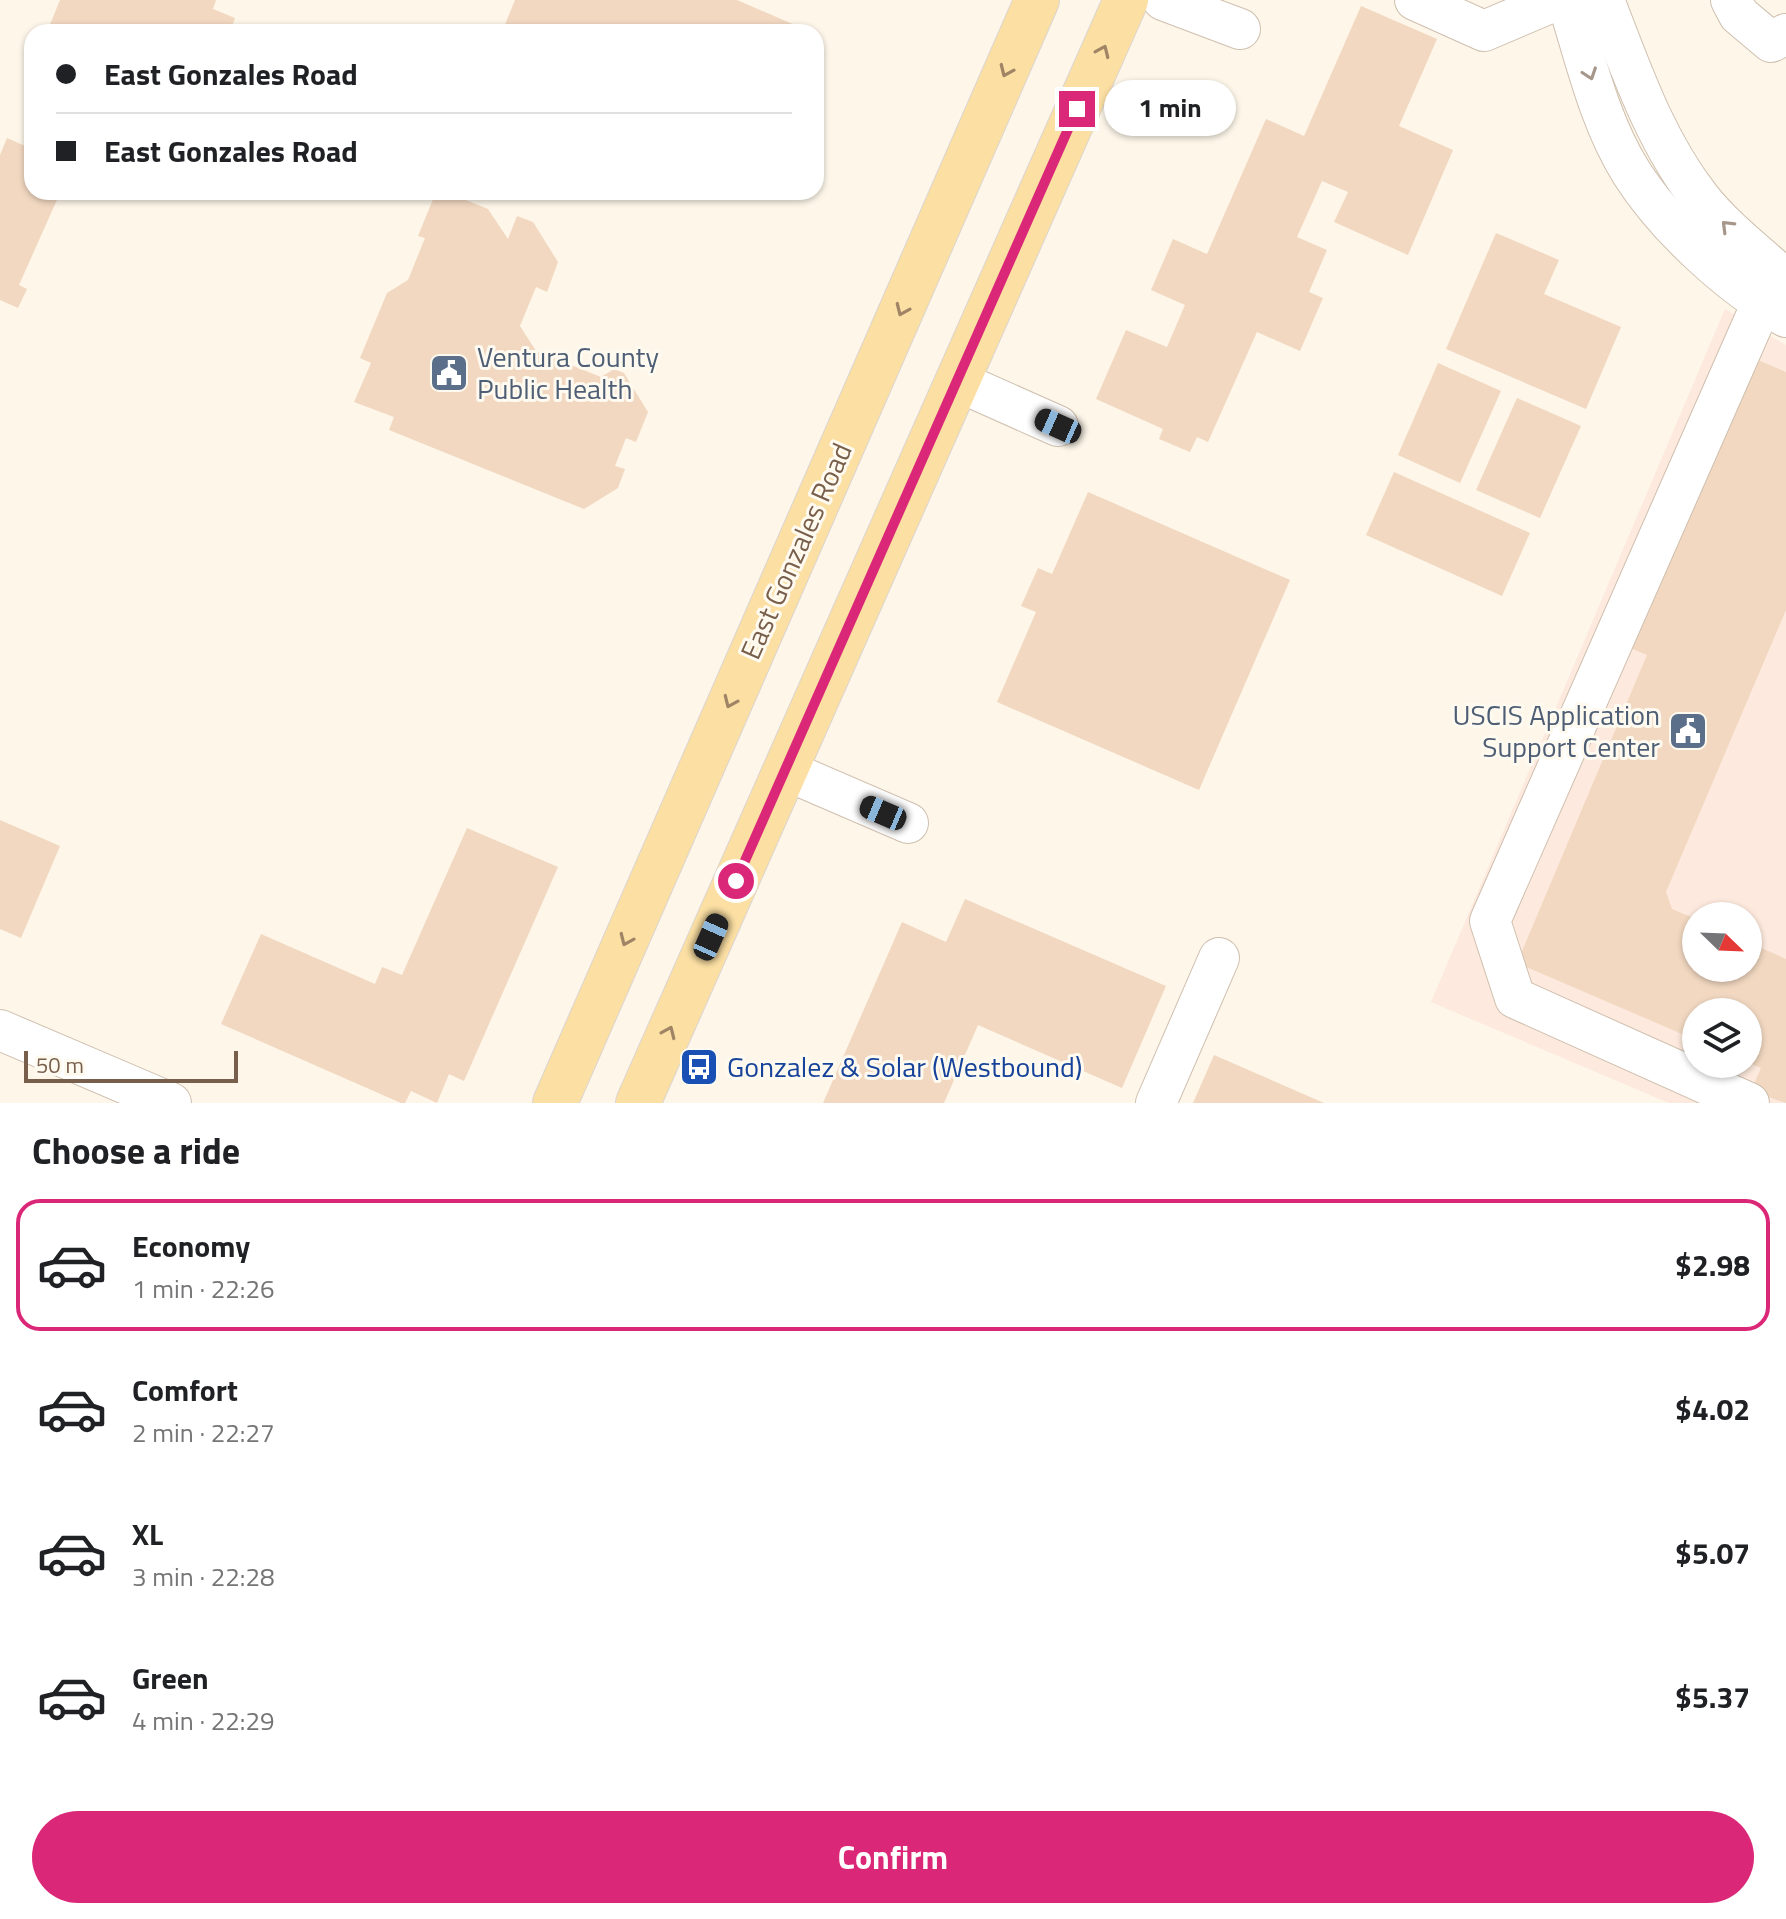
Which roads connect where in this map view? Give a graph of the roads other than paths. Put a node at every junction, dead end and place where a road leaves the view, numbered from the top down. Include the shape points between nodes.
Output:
1 (1037, 0) edge
2 (1126, 0) edge
3 (1163, 0) edge
4 (1415, 0) edge
5 (1557, 0) edge
6 (1567, 0) edge
7 (1604, 0) edge
8 (1731, 0) edge
9 (1240, 29) dead end
10 (1786, 34) edge
11 (1777, 292) edge
12 (957, 381) junction
13 (1058, 426) dead end
14 (785, 770) junction
15 (908, 823) dead end
16 (1219, 958) dead end
17 (0, 1030) edge
18 (171, 1103) edge
19 (555, 1103) edge
20 (638, 1103) edge
21 (1156, 1103) edge
22 (1749, 1103) edge

1 -> 19 main road, East Gonzales Road
12 -> 2 main road
3 - 9 street
4 - 5 street via 1484,31
6 -> 11 street via 1605,117 1631,172 1710,262
11 -> 7 street via 1669,153
8 - 10 street via 1739,15 1771,42
11 - 22 street via 1490,921 1515,998
12 - 13 street
12 - 14 main road
14 - 15 street
20 -> 14 main road
16 - 21 street
17 - 18 street

